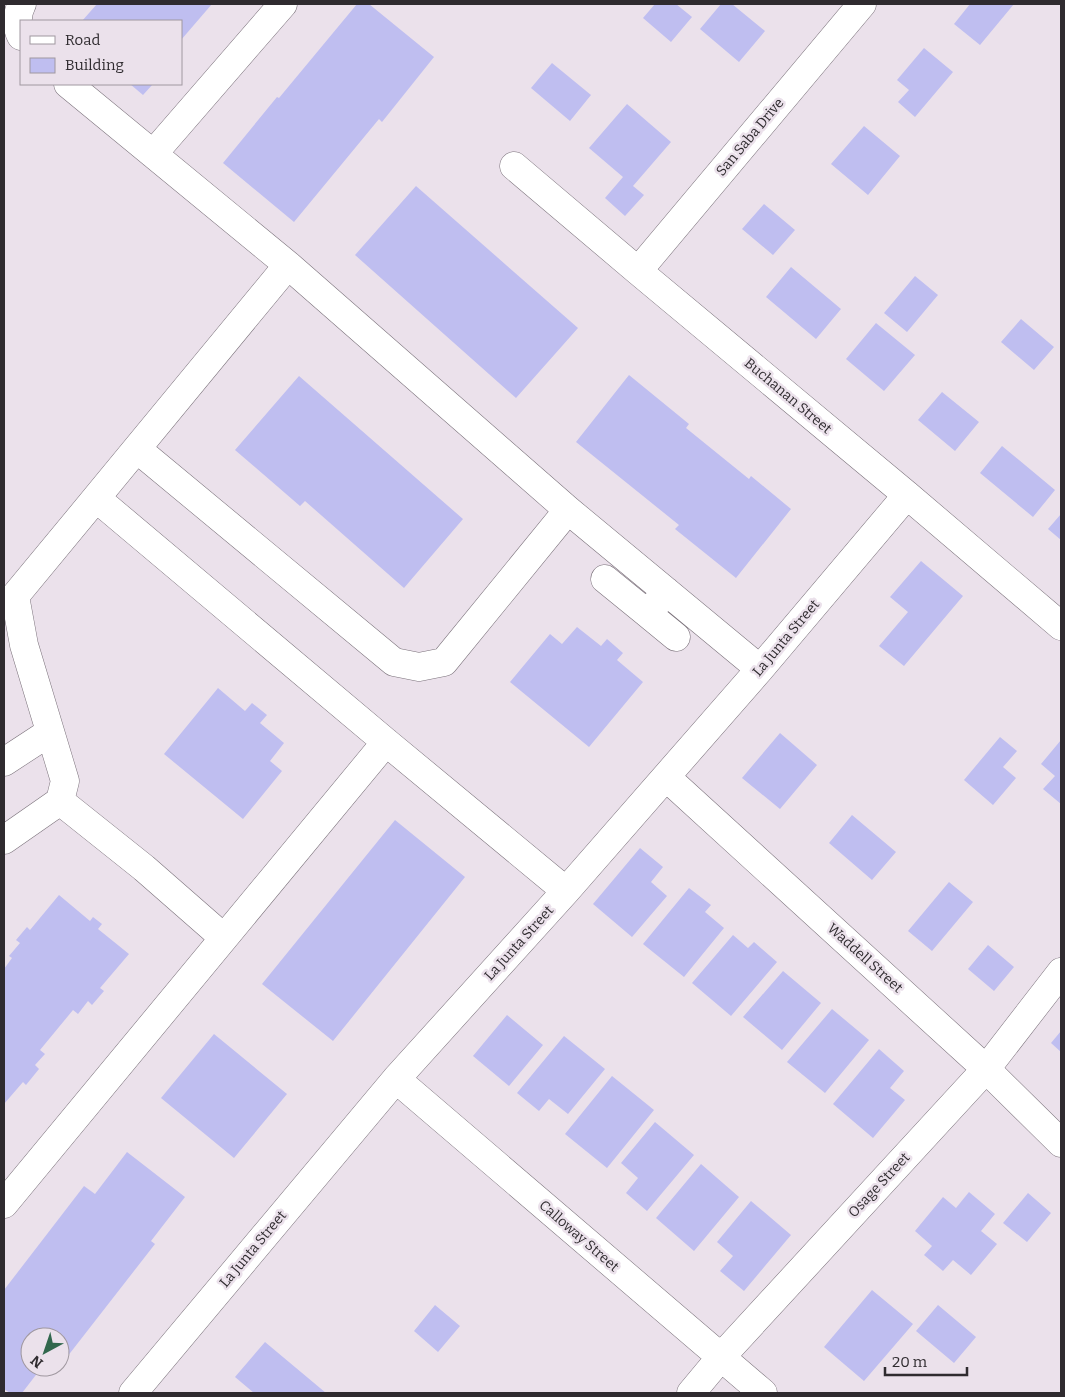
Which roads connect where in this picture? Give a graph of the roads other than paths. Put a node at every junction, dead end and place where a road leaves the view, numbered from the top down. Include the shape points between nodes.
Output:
1 (22, 4) edge
2 (283, 4) edge
3 (862, 4) edge
4 (20, 34) edge
5 (69, 85) edge
6 (153, 154) junction
7 (514, 166) dead end
8 (288, 265) junction
9 (638, 271) junction
10 (137, 449) junction
11 (907, 495) junction
12 (96, 498) junction
13 (568, 510) junction
14 (605, 578) dead end
15 (666, 591) junction
16 (11, 614) edge
17 (648, 614) junction
18 (1061, 626) edge
19 (676, 637) dead end
20 (760, 669) junction
21 (50, 732) junction
22 (386, 742) junction
23 (4, 762) edge
24 (666, 777) junction
25 (60, 801) junction
26 (4, 840) edge
27 (566, 891) junction
28 (224, 938) junction
29 (1061, 972) edge
30 (986, 1069) junction
31 (396, 1079) junction
32 (1061, 1143) edge
33 (4, 1204) edge
34 (721, 1357) junction
35 (143, 1390) edge
36 (691, 1393) edge
37 (763, 1393) edge

1 - 4 street via 19,9
2 - 6 street
3 - 9 street, San Saba Drive
5 - 6 street
6 - 8 street
7 - 9 street, Buchanan Street
8 - 10 street
8 - 13 street
9 - 11 street, Buchanan Street
10 - 12 street
10 - 13 street via 394,662 419,667 444,662
11 - 18 street, Buchanan Street
11 - 20 street, La Junta Street
12 - 16 street via 15,596
12 - 22 street
13 - 15 street
14 - 17 street
15 - 17 street
15 - 20 street
16 - 21 street via 24,645
17 - 19 street
20 - 24 street, La Junta Street
21 - 23 street
21 - 25 street via 65,781
22 - 27 street
22 - 28 street
24 - 27 street, La Junta Street
24 - 30 street, Waddell Street
25 - 26 street
25 - 28 street
27 - 31 street, La Junta Street
28 - 33 street
29 - 30 street, Osage Street
30 - 32 street, Waddell Street
30 - 34 street, Osage Street
31 - 34 street, Calloway Street
31 - 35 street, La Junta Street
34 - 36 street, Osage Street
34 - 37 street, Calloway Street

